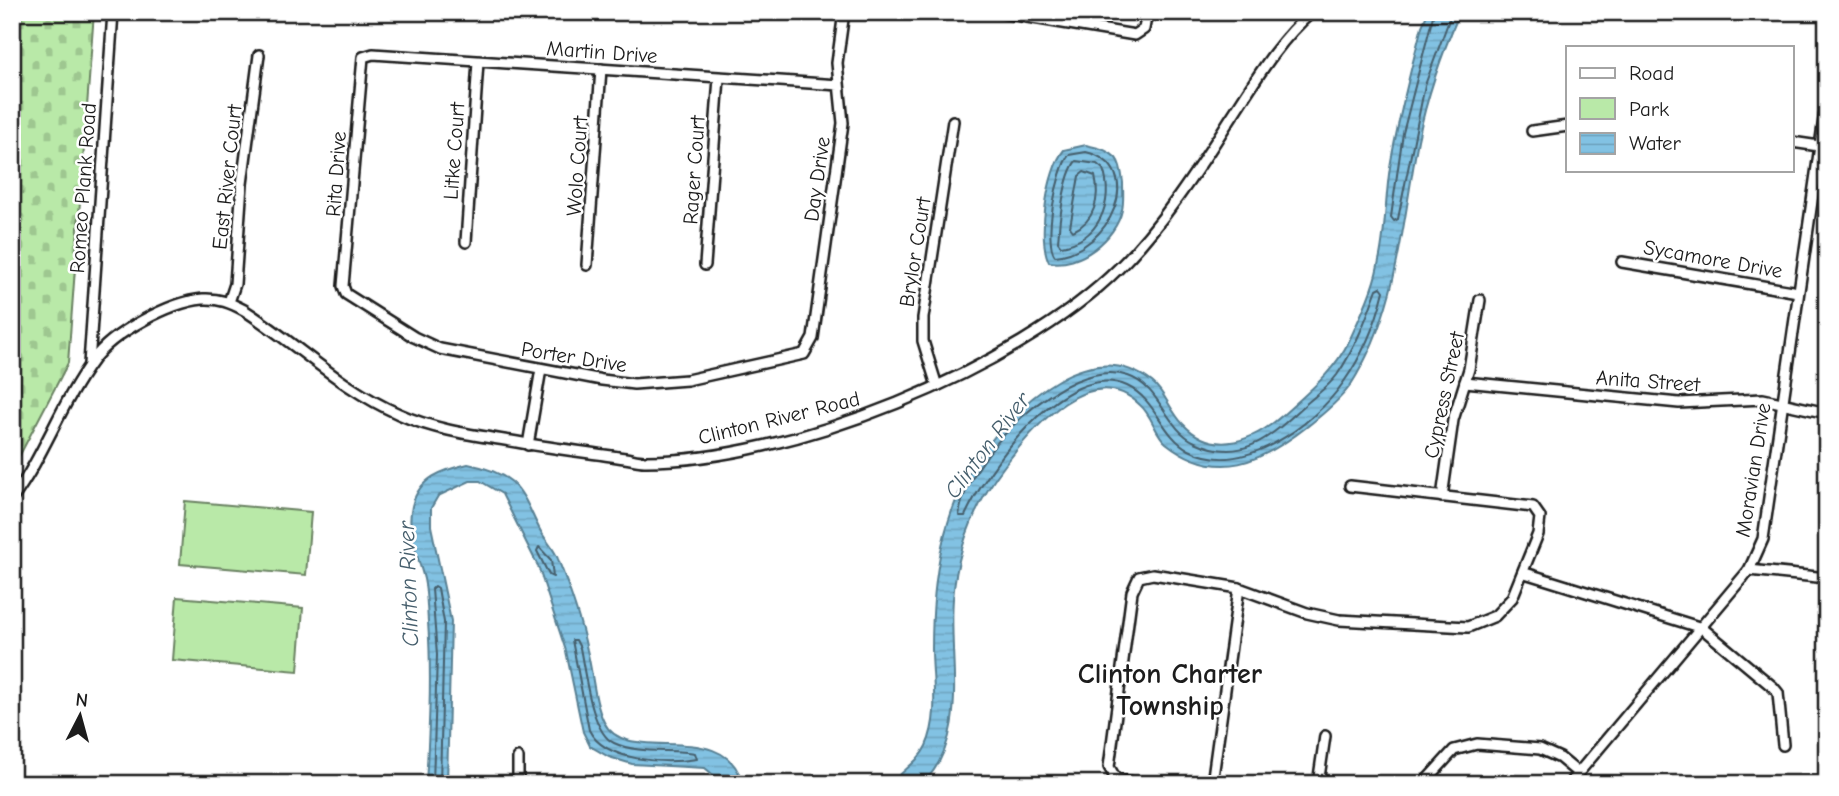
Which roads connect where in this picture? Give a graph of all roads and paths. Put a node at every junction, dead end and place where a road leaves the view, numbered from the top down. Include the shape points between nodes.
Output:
1 (113, 12) edge
2 (844, 12) edge
3 (996, 12) edge
4 (1147, 12) edge
5 (1312, 12) edge
6 (259, 55) dead end
7 (363, 57) joint
8 (478, 62) junction
9 (601, 69) junction
10 (719, 78) junction
11 (839, 85) junction
12 (1827, 98) edge
13 (954, 121) dead end
14 (1566, 126) edge
15 (1532, 131) dead end
16 (1794, 142) edge
17 (1819, 146) junction
18 (466, 242) dead end
19 (1622, 262) dead end
20 (587, 265) dead end
21 (705, 265) dead end
22 (1798, 292) junction
23 (346, 294) joint
24 (1480, 300) dead end
25 (229, 302) junction
26 (809, 350) joint
27 (89, 366) junction
28 (541, 369) junction
29 (1465, 382) junction
30 (937, 386) junction
31 (1781, 404) junction
32 (1827, 413) edge
33 (528, 444) junction
34 (1350, 486) dead end
35 (1442, 497) junction
36 (12, 499) edge
37 (1749, 570) junction
38 (1525, 573) junction
39 (1827, 578) edge
40 (1239, 588) junction
41 (1702, 628) junction
42 (1325, 736) dead end
43 (1783, 745) dead end
44 (518, 758) dead end
45 (1578, 773) junction
46 (518, 784) edge
47 (1143, 784) edge
48 (1212, 784) edge
49 (1318, 784) edge
50 (1423, 784) edge
51 (1569, 784) edge

1 - 27 street, Romeo Plank Road
2 - 11 street, Day Drive via 837,52
3 - 4 street via 1140,33
5 - 30 street, Clinton River Road via 1273,52 1191,179 1116,271 1016,345
6 - 25 street, East River Court via 235,284
7 - 8 street, Martin Drive
7 - 23 street, Rita Drive
8 - 9 street, Martin Drive
8 - 18 street, Litke Court
9 - 10 street, Martin Drive
9 - 20 street, Wolo Court
10 - 11 street, Martin Drive
10 - 21 street, Rager Court
11 - 26 street, Day Drive via 843,123
12 - 17 street, Moravian Drive
13 - 30 street, Brylor Court via 923,318 923,341
14 - 15 street
16 - 17 street
17 - 22 street, Moravian Drive
19 - 22 street, Sycamore Drive
22 - 31 street, Moravian Drive
23 - 28 street, Porter Drive via 440,349
24 - 29 street, Cypress Street
25 - 27 street via 206,299 168,309 112,341
25 - 33 street, Clinton River Road via 398,414 451,430
26 - 28 street, Porter Drive via 666,383 634,384
27 - 36 street
28 - 33 street
29 - 31 street, Anita Street via 1679,402 1751,399
29 - 35 street, Cypress Street via 1453,420
30 - 33 street, Clinton River Road via 845,422 700,456 640,462
31 - 32 street, Anita Street
31 - 37 street, Moravian Drive via 1766,523
34 - 35 street
35 - 38 street via 1528,505 1537,510 1541,522
37 - 39 street
37 - 41 street, Moravian Drive
38 - 40 street via 1501,612 1483,623 1458,628 1339,620
38 - 41 street
40 - 47 street via 1153,574 1139,577 1132,592 1109,767 1116,779
40 - 48 street
41 - 43 street via 1778,693
41 - 45 street, Moravian Drive
42 - 49 street
44 - 46 street
45 - 50 street via 1540,749 1477,744 1454,750
45 - 51 street, Moravian Drive

